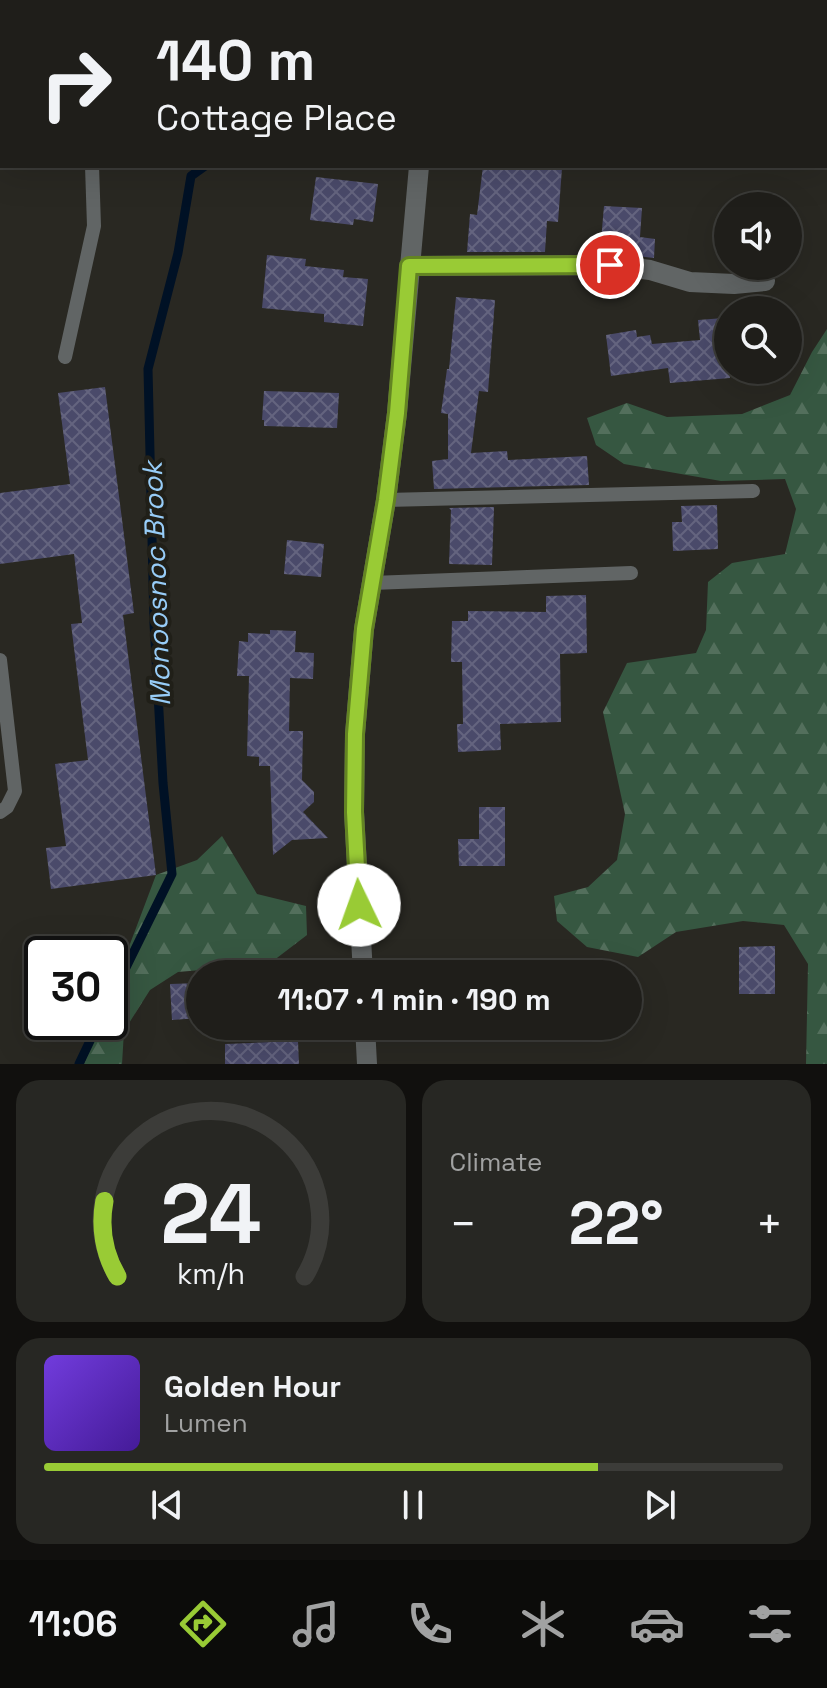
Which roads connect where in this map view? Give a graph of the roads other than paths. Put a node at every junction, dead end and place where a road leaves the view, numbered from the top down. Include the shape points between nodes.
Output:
1 (92, 168) edge
2 (419, 168) edge
3 (409, 266) junction
4 (765, 281) dead end
5 (65, 357) dead end
6 (753, 491) dead end
7 (386, 500) junction
8 (631, 573) dead end
9 (372, 583) junction
10 (0, 660) edge
11 (0, 812) edge
12 (362, 960) edge
13 (366, 1040) edge
14 (367, 1064) edge

1 - 5 lane via 94,226
2 - 3 street
3 - 4 street via 610,265 690,282
3 - 7 street
6 - 7 lane
7 - 9 street
8 - 9 lane
9 - 12 street via 355,734
10 - 11 lane via 15,791
13 - 14 street

